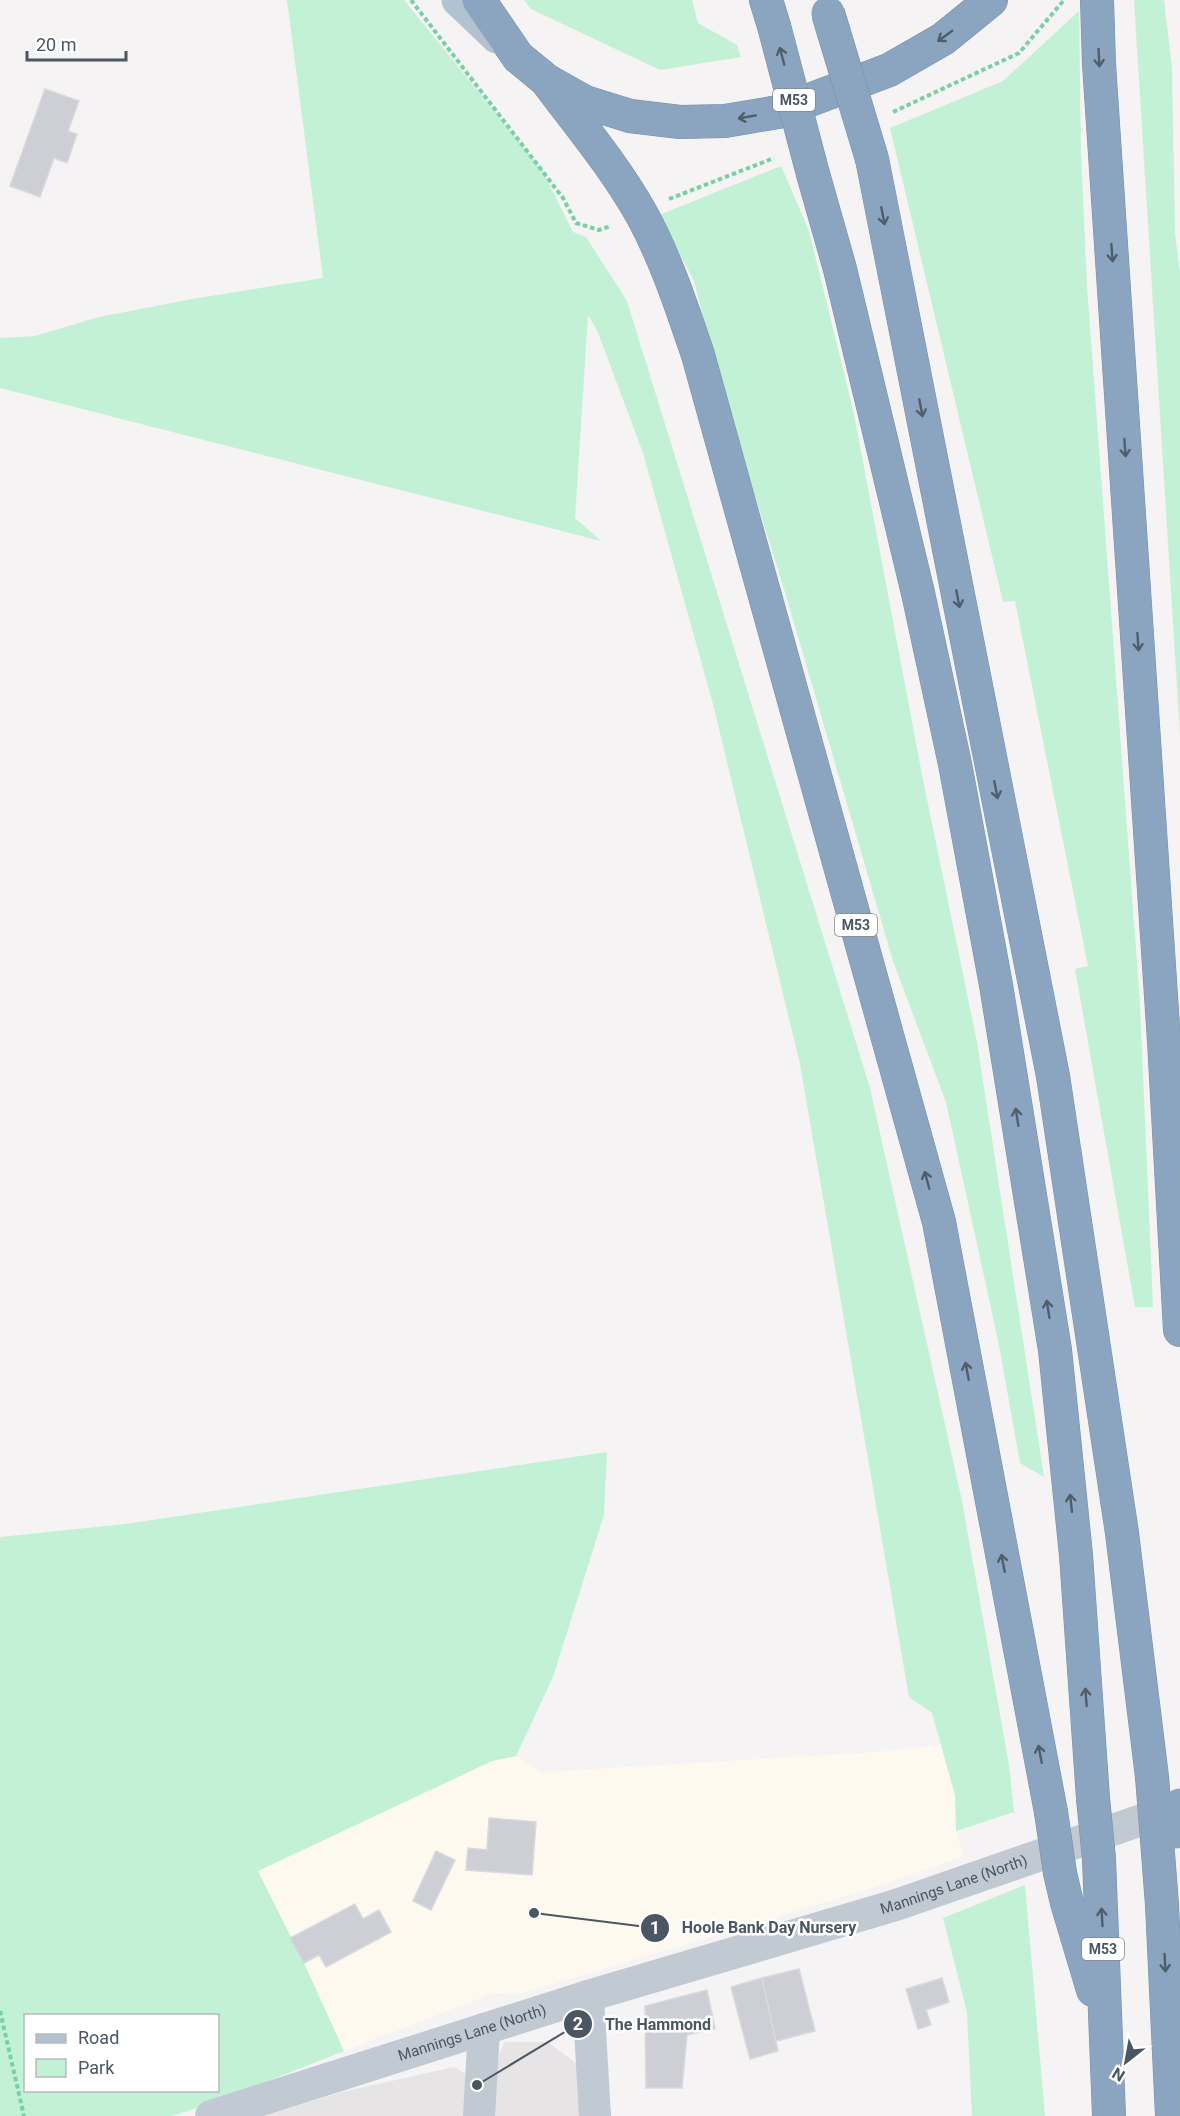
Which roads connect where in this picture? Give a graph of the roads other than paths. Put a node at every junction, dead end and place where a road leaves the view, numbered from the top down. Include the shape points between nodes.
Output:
1 (458, 0) edge
2 (479, 0) edge
3 (991, 0) edge
4 (1097, 0) edge
5 (826, 6) edge
6 (770, 13) edge
7 (518, 57) junction
8 (546, 80) junction
9 (1180, 1330) edge
10 (1173, 1821) edge
11 (588, 1996) junction
12 (484, 2029) junction
13 (1107, 2038) junction
14 (211, 2116) edge
15 (479, 2116) edge
16 (595, 2116) edge
17 (1109, 2116) edge
18 (1172, 2116) edge

1 - 7 main road
2 - 7 highway
3 -> 8 highway via 943,39 889,70 767,114 703,122 630,116 585,102
4 -> 9 highway
5 -> 10 highway, bridge via 872,159 1053,1076 1122,1533 1152,1777
13 -> 6 highway, M53, bridge via 1099,1859 1076,1555 1055,1350 996,985 918,593 840,269
7 - 8 highway
13 -> 8 highway, M53, bridge via 1060,1873 939,1222 698,355 670,276 642,215 612,167
10 - 11 street, Mannings Lane (North)
10 -> 18 highway via 1162,1905
11 - 12 street, Mannings Lane (North)
11 - 16 street
12 - 14 street, Mannings Lane (North)
12 - 15 street
13 - 17 highway, M53

